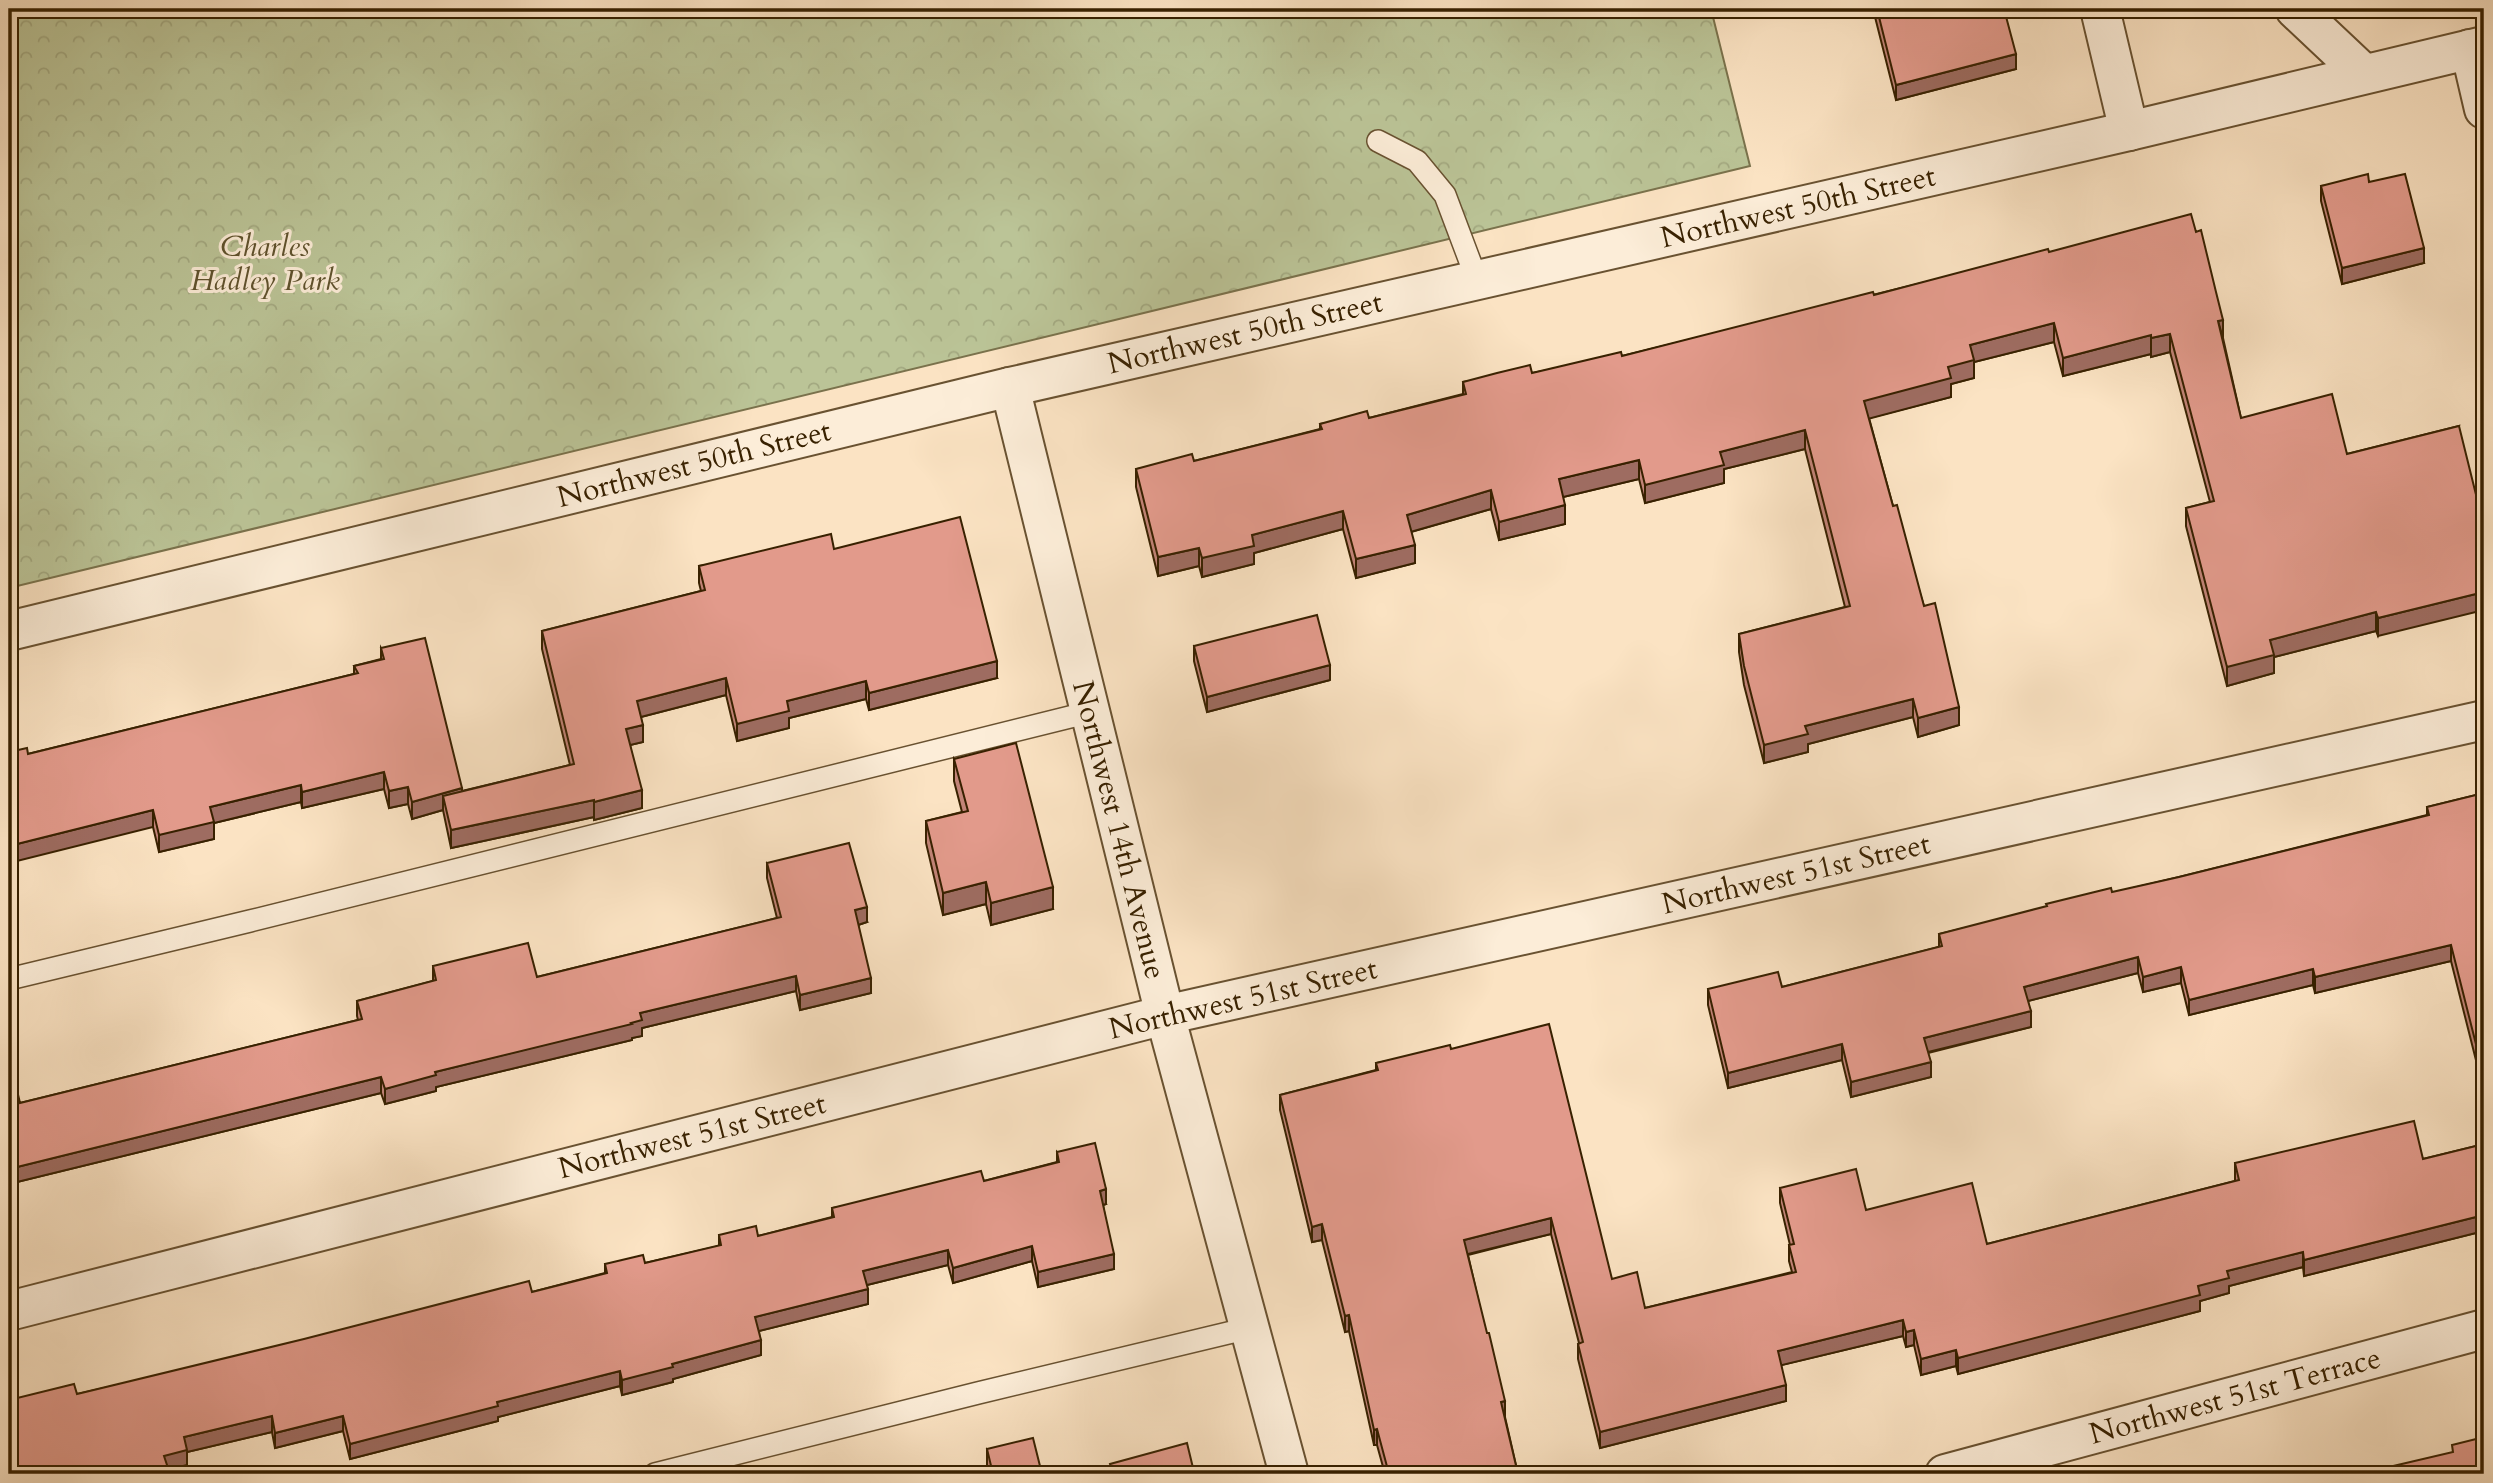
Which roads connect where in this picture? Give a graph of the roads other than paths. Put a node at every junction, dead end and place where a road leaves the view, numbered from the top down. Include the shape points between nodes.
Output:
1 (2100, 9) edge
2 (2295, 9) edge
3 (2477, 48) edge
4 (2364, 74) junction
5 (2484, 109) edge
6 (2129, 131) junction
7 (1378, 141) dead end
8 (1477, 280) junction
9 (1010, 387) junction
10 (9, 631) edge
11 (1090, 712) junction
12 (2484, 720) edge
13 (9, 979) edge
14 (1165, 1015) junction
15 (9, 1311) edge
16 (1250, 1328) junction
17 (2484, 1329) edge
18 (654, 1474) edge
19 (1289, 1474) edge
20 (1945, 1474) edge

1 - 6 street
2 - 4 street
3 - 4 street, Northwest 50th Street
3 - 5 street
4 - 6 street, Northwest 50th Street
6 - 8 street, Northwest 50th Street
7 - 8 lane via 1417,161 1445,195
8 - 9 street, Northwest 50th Street
9 - 10 street, Northwest 50th Street
9 - 11 street, Northwest 14th Avenue
11 - 13 lane
11 - 14 street, Northwest 14th Avenue
12 - 14 street, Northwest 51st Street
14 - 15 street, Northwest 51st Street
14 - 16 street, Northwest 14th Avenue
16 - 18 lane
16 - 19 street, Northwest 14th Avenue
17 - 20 street, Northwest 51st Terrace

